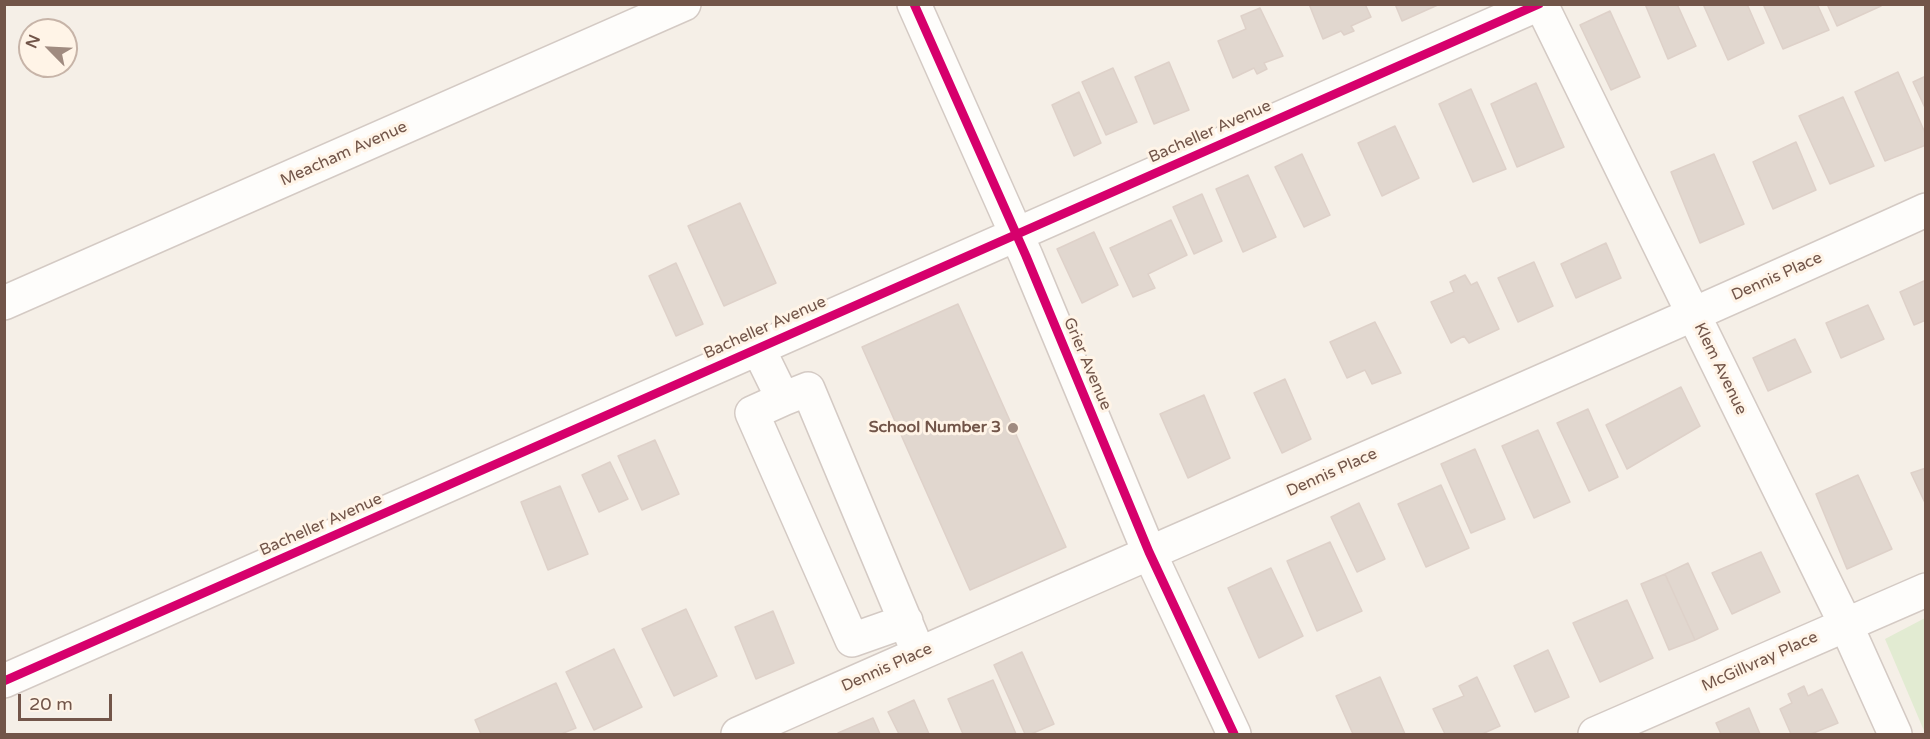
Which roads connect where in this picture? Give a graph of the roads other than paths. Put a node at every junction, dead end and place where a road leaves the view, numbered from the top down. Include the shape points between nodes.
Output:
1 (684, 4) edge
2 (914, 4) edge
3 (1540, 4) edge
4 (1926, 210) edge
5 (1016, 234) junction
6 (4, 303) edge
7 (1694, 315) junction
8 (759, 348) junction
9 (783, 399) junction
10 (1149, 552) junction
11 (1926, 590) edge
12 (906, 621) junction
13 (1846, 625) junction
14 (919, 654) junction
15 (4, 681) edge
16 (738, 735) edge
17 (1234, 735) edge
18 (1595, 735) edge
19 (1895, 735) edge

1 - 6 street, Meacham Avenue
2 - 5 street, Grier Avenue
3 - 5 street, Bacheller Avenue
3 - 7 street, Klem Avenue
4 - 7 street, Dennis Place
5 - 8 street, Bacheller Avenue
5 - 10 street, Grier Avenue
7 - 10 street, Dennis Place
7 - 13 street, Klem Avenue
8 - 9 street
8 - 15 street, Bacheller Avenue
9 - 12 street via 808,389
9 - 12 street via 752,413 852,640
10 - 14 street, Dennis Place
10 - 17 street, Grier Avenue
11 - 13 street, McGillvray Place
12 - 14 street
13 - 18 street, McGillvray Place
13 - 19 street, Klem Avenue
14 - 16 street, Dennis Place

